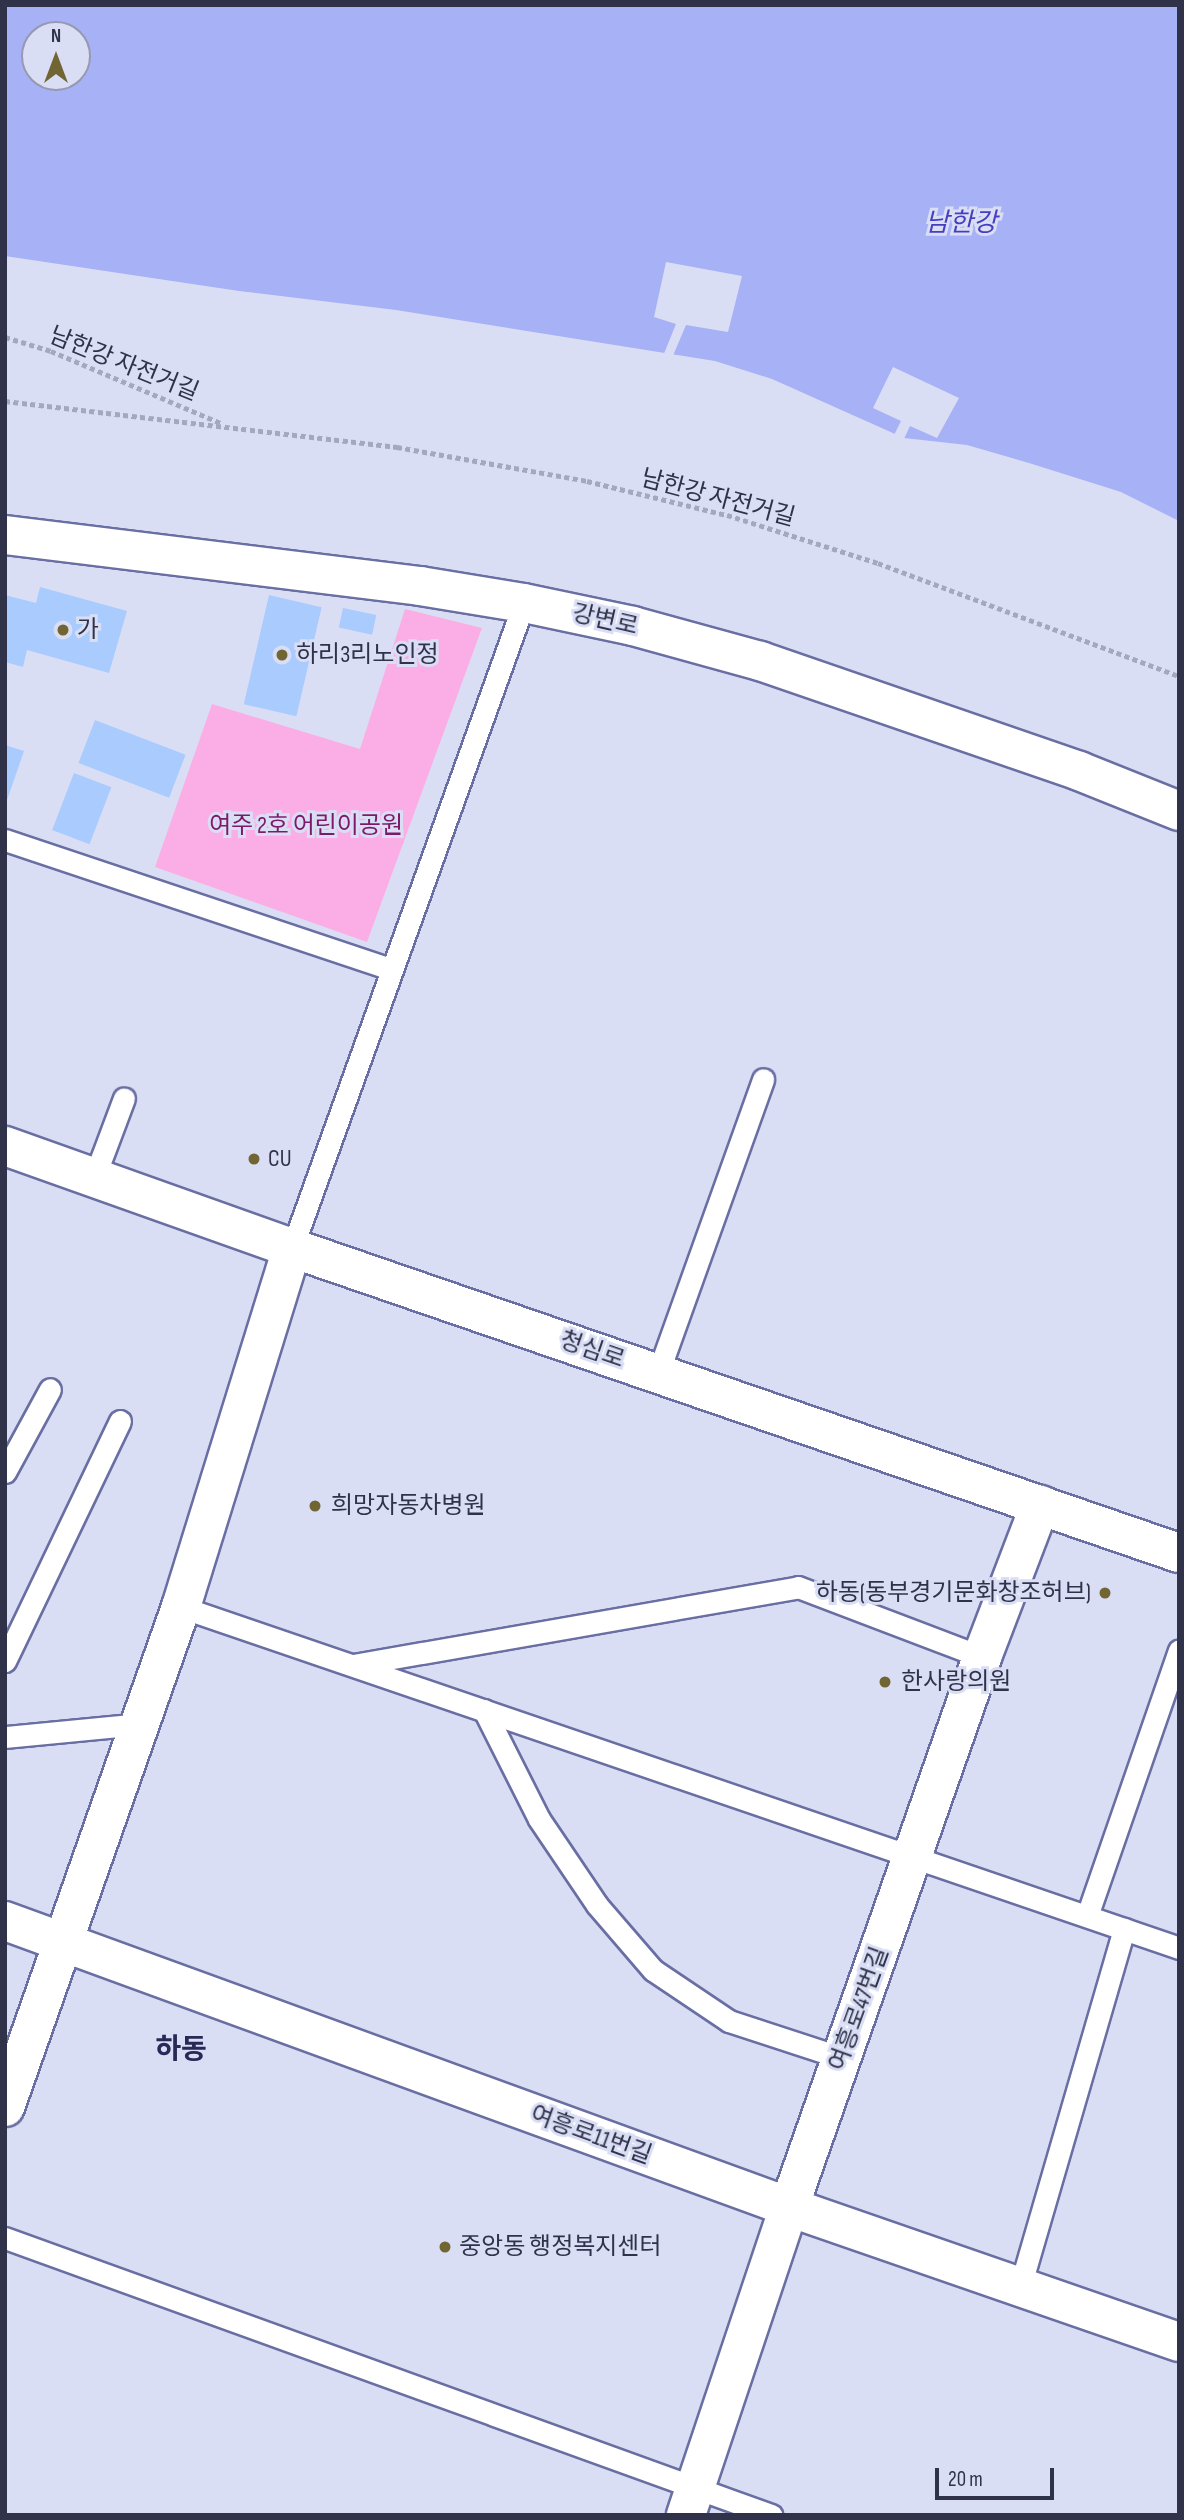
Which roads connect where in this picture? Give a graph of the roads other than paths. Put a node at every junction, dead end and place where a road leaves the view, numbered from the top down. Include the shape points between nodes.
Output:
1 (5, 536) edge
2 (524, 603) junction
3 (1179, 811) edge
4 (5, 840) edge
5 (390, 969) junction
6 (764, 1079) dead end
7 (124, 1098) dead end
8 (5, 1146) edge
9 (94, 1178) junction
10 (292, 1248) junction
11 (658, 1373) junction
12 (50, 1390) dead end
13 (120, 1421) dead end
14 (5, 1472) edge
15 (1040, 1505) junction
16 (1179, 1553) edge
17 (181, 1607) junction
18 (1179, 1650) edge
19 (982, 1657) junction
20 (5, 1661) edge
21 (350, 1665) junction
22 (484, 1710) junction
23 (141, 1724) junction
24 (5, 1737) edge
25 (914, 1855) junction
26 (1087, 1916) junction
27 (5, 1921) edge
28 (1124, 1929) junction
29 (63, 1943) junction
30 (1179, 1948) edge
31 (842, 2059) junction
32 (5, 2107) edge
33 (789, 2207) junction
34 (5, 2238) edge
35 (1020, 2287) junction
36 (1179, 2342) edge
37 (692, 2502) edge
38 (771, 2515) edge

1 - 2 street, 강변로 via 420,586
2 - 3 street, 강변로 via 633,626 760,661 1079,771
2 - 5 lane
4 - 5 lane
5 - 10 lane
6 - 11 lane
7 - 9 lane
8 - 9 street, 청심로
9 - 10 street, 청심로
10 - 11 street, 청심로
10 - 17 street
11 - 15 street, 청심로
12 - 14 lane
13 - 20 lane
15 - 16 street, 청심로
15 - 19 street, 여흥로47번길
17 - 21 lane
17 - 23 street
18 - 26 lane
19 - 21 lane via 798,1587
19 - 25 street, 여흥로47번길
21 - 22 lane
22 - 25 lane
22 - 31 lane via 539,1819 597,1905 653,1970 729,2021
23 - 24 lane
23 - 29 street
25 - 26 lane
25 - 31 street, 여흥로47번길
26 - 28 lane
27 - 29 street, 여흥로11번길
28 - 30 lane
28 - 35 lane
29 - 32 street
29 - 33 street, 여흥로11번길
31 - 33 street, 여흥로47번길
33 - 35 street, 여흥로11번길
33 - 37 street, 여흥로47번길
34 - 37 lane
35 - 36 street, 여흥로11번길
37 - 38 lane

